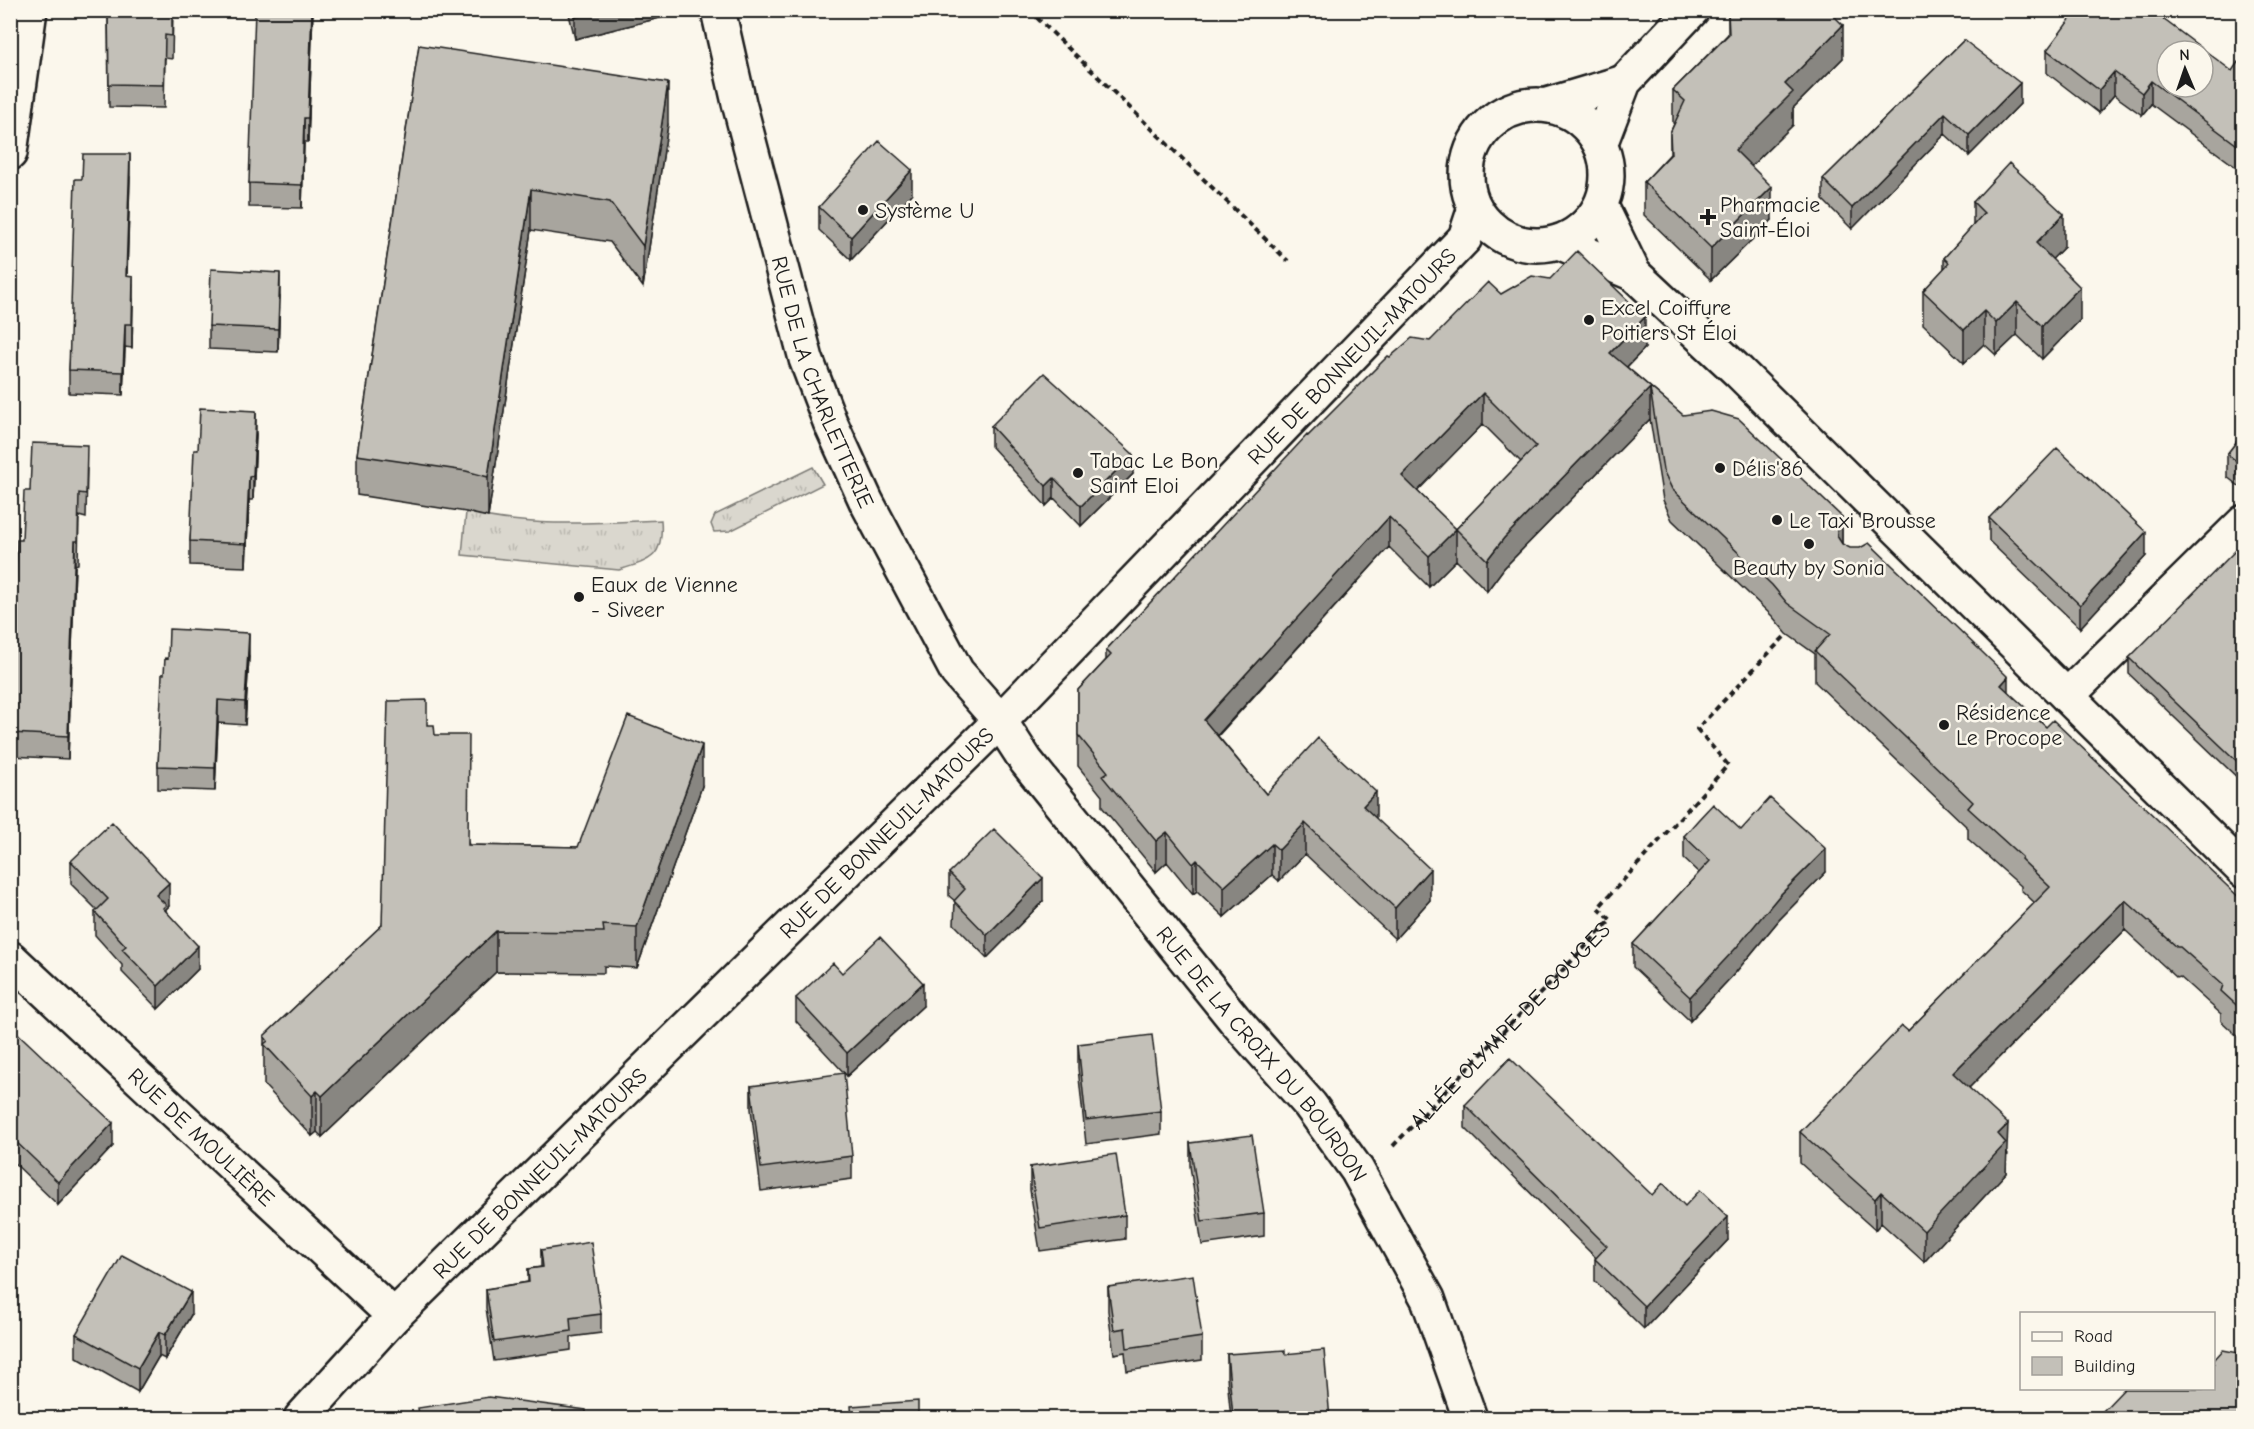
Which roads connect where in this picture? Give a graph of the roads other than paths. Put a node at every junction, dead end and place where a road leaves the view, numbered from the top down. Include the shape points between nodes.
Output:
1 (30, 10) edge
2 (718, 10) edge
3 (1692, 10) edge
4 (1624, 82) junction
5 (1547, 105) junction
6 (1600, 142) junction
7 (10, 153) edge
8 (1601, 206) junction
9 (1470, 223) junction
10 (1559, 242) junction
11 (1634, 274) junction
12 (2244, 522) edge
13 (2067, 696) junction
14 (1000, 722) junction
15 (2244, 871) edge
16 (10, 958) edge
17 (394, 1316) junction
18 (301, 1419) edge
19 (1470, 1419) edge

1 - 7 street
2 - 14 street, RUE DE LA CHARLETTERIE via 806,359 830,422 866,501 957,672
3 - 4 street
4 - 5 street
4 - 6 street
5 - 6 street via 1568,111 1587,124
5 - 9 street via 1512,108 1485,127 1475,140 1467,174
6 - 8 street via 1607,163 1608,185
8 - 10 street via 1590,222
8 - 11 street
9 - 10 street, RUE DE BONNEUIL-MATOURS via 1520,243
9 - 14 street, RUE DE BONNEUIL-MATOURS
10 - 11 street
11 - 13 street via 1739,372 1880,534
12 - 13 street
13 - 15 street
14 - 17 street, RUE DE BONNEUIL-MATOURS
14 - 19 street, RUE DE LA CROIX DU BOURDON via 1033,770 1234,1019 1310,1105 1357,1170 1428,1299
16 - 17 street, RUE DE MOULIÈRE
17 - 18 street, RUE DE BONNEUIL-MATOURS

